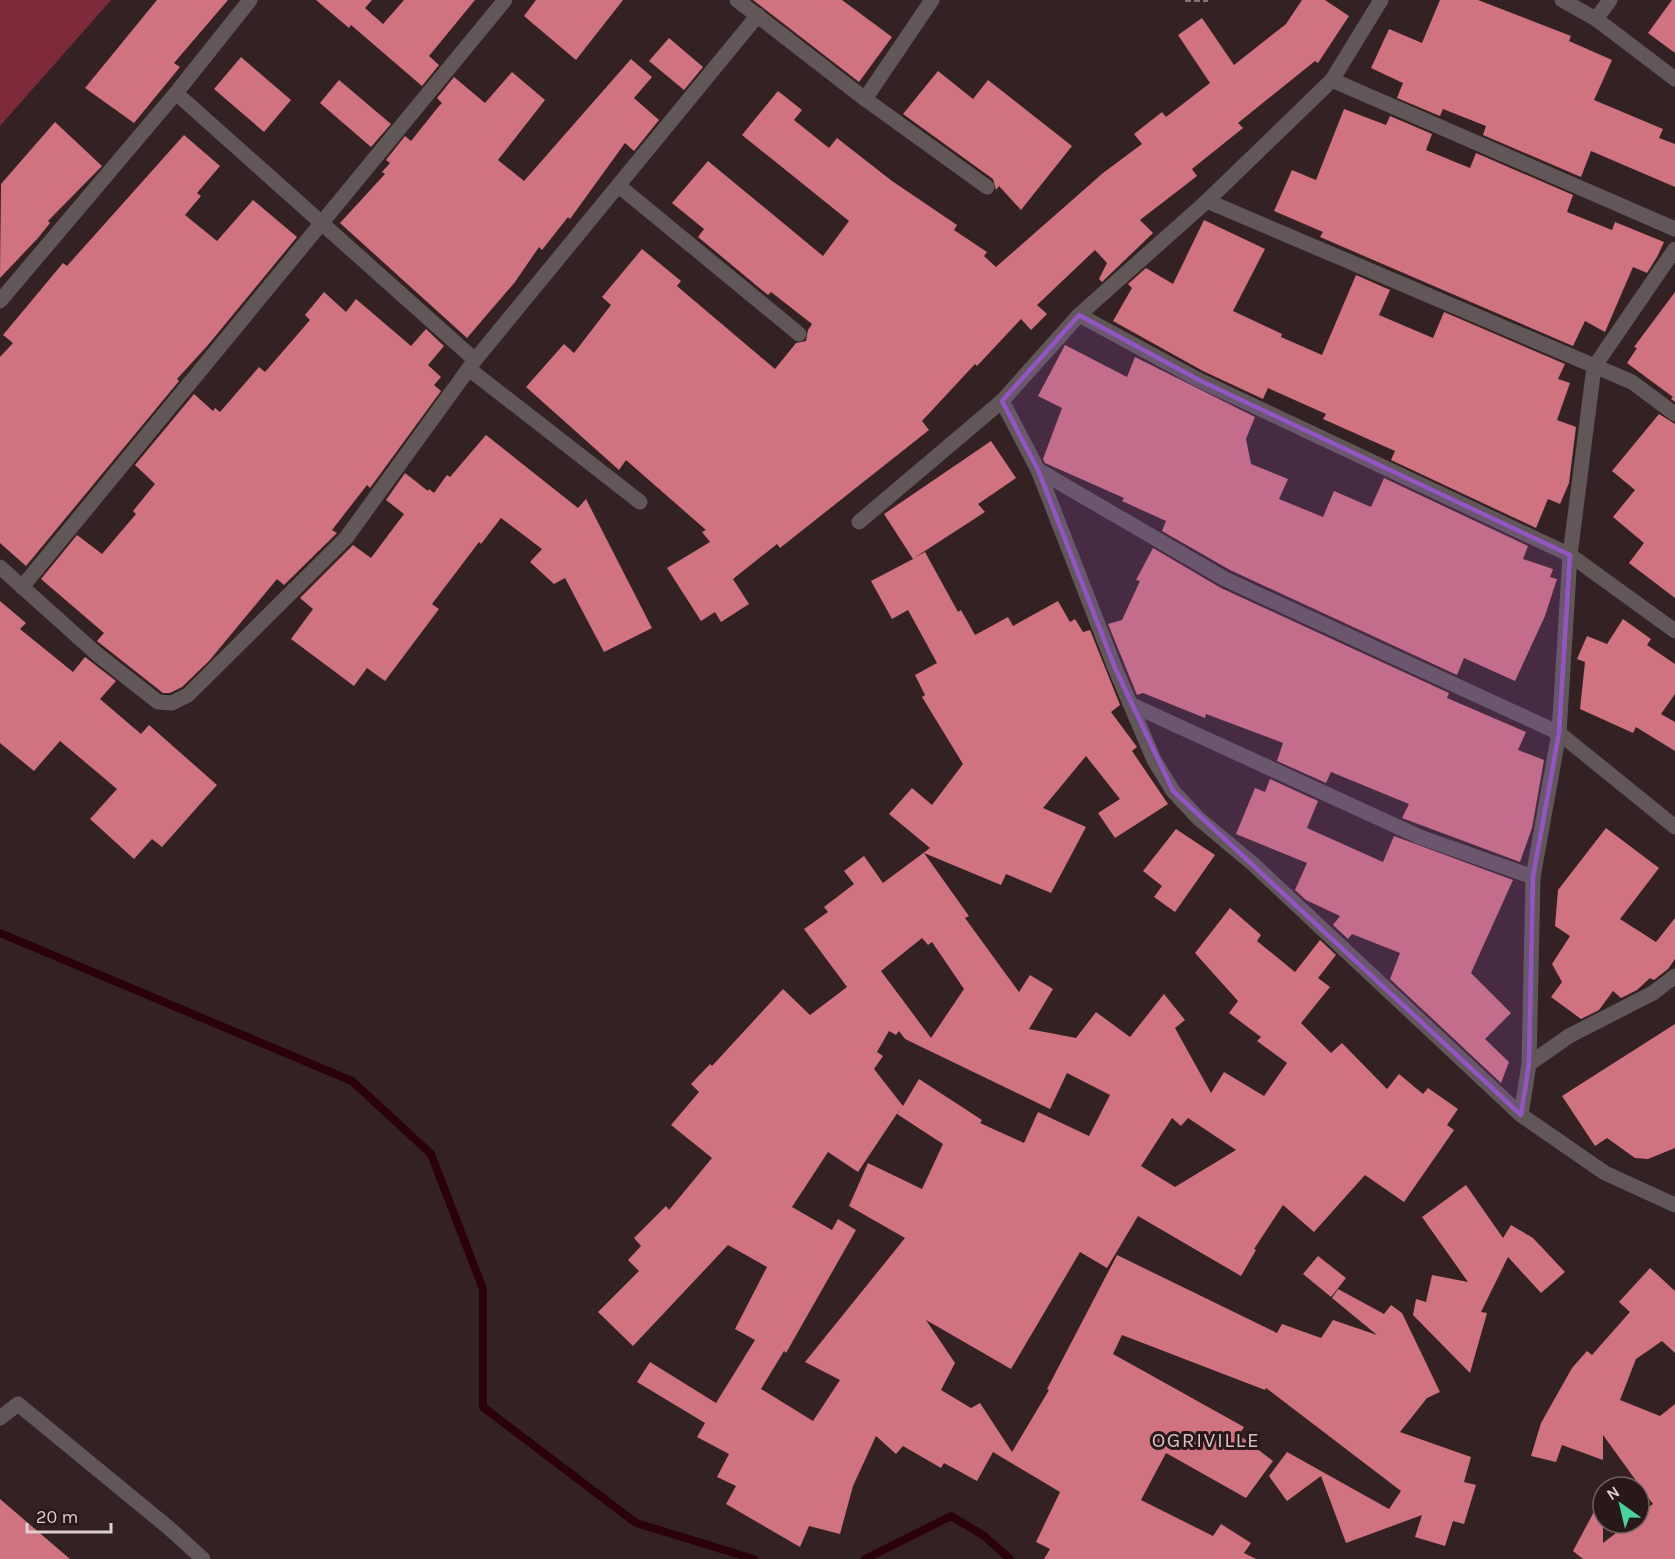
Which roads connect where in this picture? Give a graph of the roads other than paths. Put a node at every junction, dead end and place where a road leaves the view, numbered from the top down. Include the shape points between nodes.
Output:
1 (250, 0) edge
2 (505, 0) edge
3 (737, 0) edge
4 (932, 0) edge
5 (1381, 0) edge
6 (1562, 0) edge
7 (1610, 0) edge
8 (758, 15) junction
9 (1596, 19) junction
10 (1675, 79) edge
11 (1332, 80) junction
12 (176, 93) junction
13 (865, 99) junction
14 (619, 186) junction
15 (987, 187) dead end
16 (1207, 201) junction
17 (322, 223) junction
18 (1675, 229) edge
19 (1675, 249) edge
20 (0, 301) edge
21 (1079, 315) junction
22 (799, 334) dead end
23 (472, 365) junction
24 (1594, 368) junction
25 (1002, 401) junction
26 (1675, 414) edge
27 (1038, 470) junction
28 (640, 502) dead end
29 (859, 522) dead end
30 (1570, 555) junction
31 (0, 567) edge
32 (22, 587) junction
33 (1675, 632) edge
34 (1130, 704) junction
35 (1558, 733) junction
36 (1675, 827) edge
37 (1533, 877) junction
38 (1675, 976) edge
39 (1529, 1064) junction
40 (1521, 1115) junction
41 (1675, 1205) edge
42 (0, 1418) edge
43 (203, 1559) edge

1 - 12 street
2 - 17 street
3 - 8 street
4 - 13 street
5 - 11 street
6 - 9 street
7 - 9 street
8 - 13 street
8 - 14 street
9 - 10 street
11 - 16 street
11 - 18 street
12 - 17 street
12 - 20 street
13 - 15 street
14 - 22 street
14 - 23 street
16 - 21 street
16 - 24 street
17 - 23 street
17 - 32 street
19 - 24 street
21 - 25 street
21 - 30 street via 1199,380
23 - 28 street
23 - 32 street via 346,538 188,695 172,703 158,702
24 - 26 street via 1632,382
24 - 30 street
25 - 27 street
25 - 29 street
27 - 34 street
27 - 35 street via 1225,579
30 - 33 street
30 - 35 street
31 - 32 street
34 - 37 street via 1420,837
34 - 40 street via 1154,760 1173,791 1198,818 1253,864
35 - 36 street
35 - 37 street
37 - 39 street
38 - 39 street via 1653,993 1569,1036
39 - 40 street
40 - 41 street via 1605,1173
42 - 43 street via 18,1404

